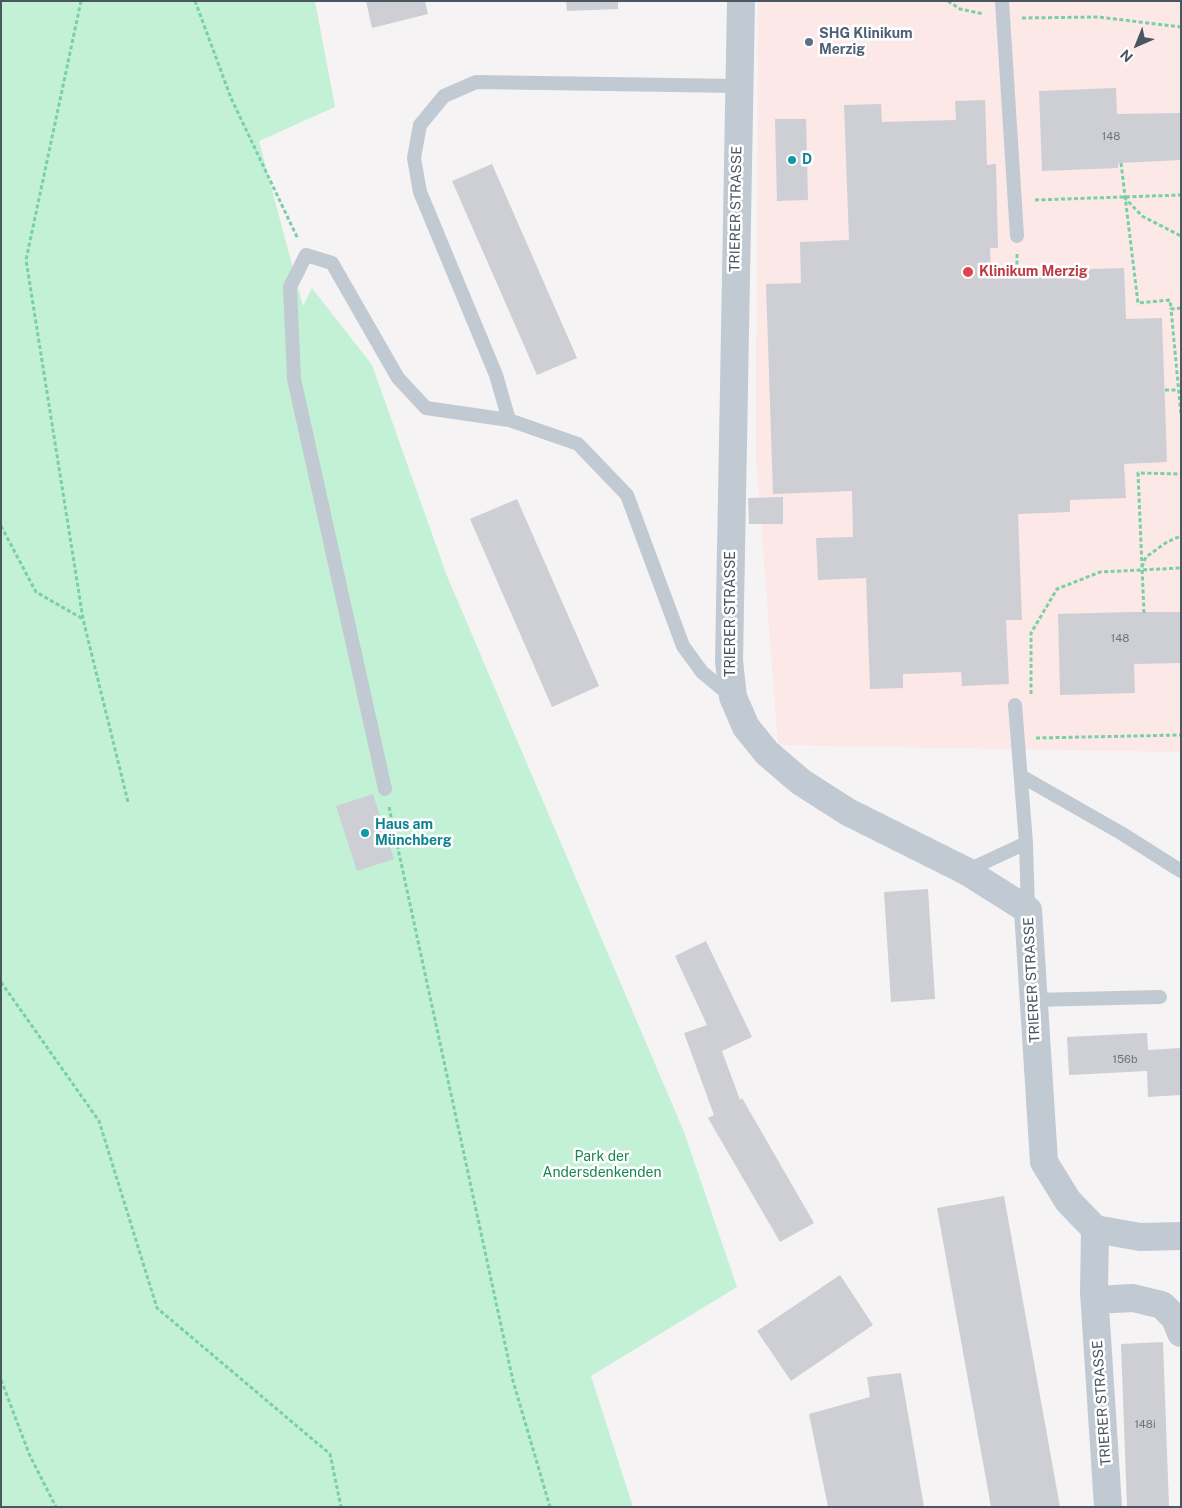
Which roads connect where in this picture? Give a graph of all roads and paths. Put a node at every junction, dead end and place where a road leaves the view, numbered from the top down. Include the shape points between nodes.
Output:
1 (81, 1) edge
2 (195, 1) edge
3 (741, 1) edge
4 (948, 1) edge
5 (1002, 1) edge
6 (1003, 19) junction
7 (1181, 27) edge
8 (738, 86) junction
9 (1121, 163) dead end
10 (1181, 195) edge
11 (1124, 197) junction
12 (1015, 201) junction
13 (1017, 236) dead end
14 (1181, 236) edge
15 (306, 255) junction
16 (1181, 308) edge
17 (1171, 309) junction
18 (1165, 390) dead end
19 (1178, 390) junction
20 (1181, 415) edge
21 (509, 420) junction
22 (1181, 474) edge
23 (1, 526) edge
24 (1181, 536) edge
25 (1181, 568) edge
26 (1141, 570) junction
27 (1144, 613) dead end
28 (83, 619) junction
29 (733, 697) junction
30 (1015, 705) joint
31 (1181, 735) edge
32 (1018, 739) junction
33 (1021, 776) junction
34 (385, 789) joint
35 (128, 802) dead end
36 (1026, 843) junction
37 (966, 871) junction
38 (1181, 871) edge
39 (1028, 910) junction
40 (1, 982) edge
41 (1160, 997) dead end
42 (1032, 1000) junction
43 (1095, 1229) junction
44 (1181, 1236) edge
45 (1095, 1300) junction
46 (1181, 1334) edge
47 (1, 1380) edge
48 (56, 1507) edge
49 (341, 1507) edge
50 (550, 1507) edge
51 (1108, 1507) edge

1 - 28 path via 26,260
2 - 15 path via 231,98
3 - 8 street, TRIERER STRASSE
4 - 6 path via 960,9
5 - 6 lane
6 - 7 path via 1098,17
6 - 12 lane
8 - 21 lane via 476,82 444,96 420,125 414,158 420,192 496,375
8 - 29 street, TRIERER STRASSE via 729,661
9 - 11 path
10 - 11 path
11 - 12 path
11 - 14 path via 1142,216
11 - 17 path via 1138,303 1170,300
12 - 13 lane
15 - 21 lane via 332,263 398,378 426,408
15 - 34 lane via 290,287 294,379
16 - 17 path
17 - 19 path
18 - 19 path
19 - 20 path
21 - 29 lane via 578,444 627,496 683,646 712,682
22 - 26 path via 1138,473
23 - 28 path via 36,592
24 - 26 path via 1146,557
25 - 26 path
26 - 27 path
26 - 30 path via 1100,572 1057,589 1031,633 1031,694
28 - 35 path
29 - 37 street, TRIERER STRASSE via 746,727 767,753 801,782 848,812
30 - 32 lane
31 - 32 path
32 - 33 lane
33 - 36 lane
33 - 38 lane
34 - 50 path via 513,1381
36 - 37 lane
36 - 39 lane
37 - 39 street, TRIERER STRASSE
39 - 42 street, TRIERER STRASSE
40 - 49 path via 100,1121 157,1308 330,1454
41 - 42 lane
42 - 43 street, TRIERER STRASSE via 1044,1162 1068,1201
43 - 44 street via 1140,1237
43 - 45 street, TRIERER STRASSE
45 - 46 street via 1133,1298 1162,1305 1175,1318
45 - 51 street, TRIERER STRASSE
47 - 48 path via 30,1456

